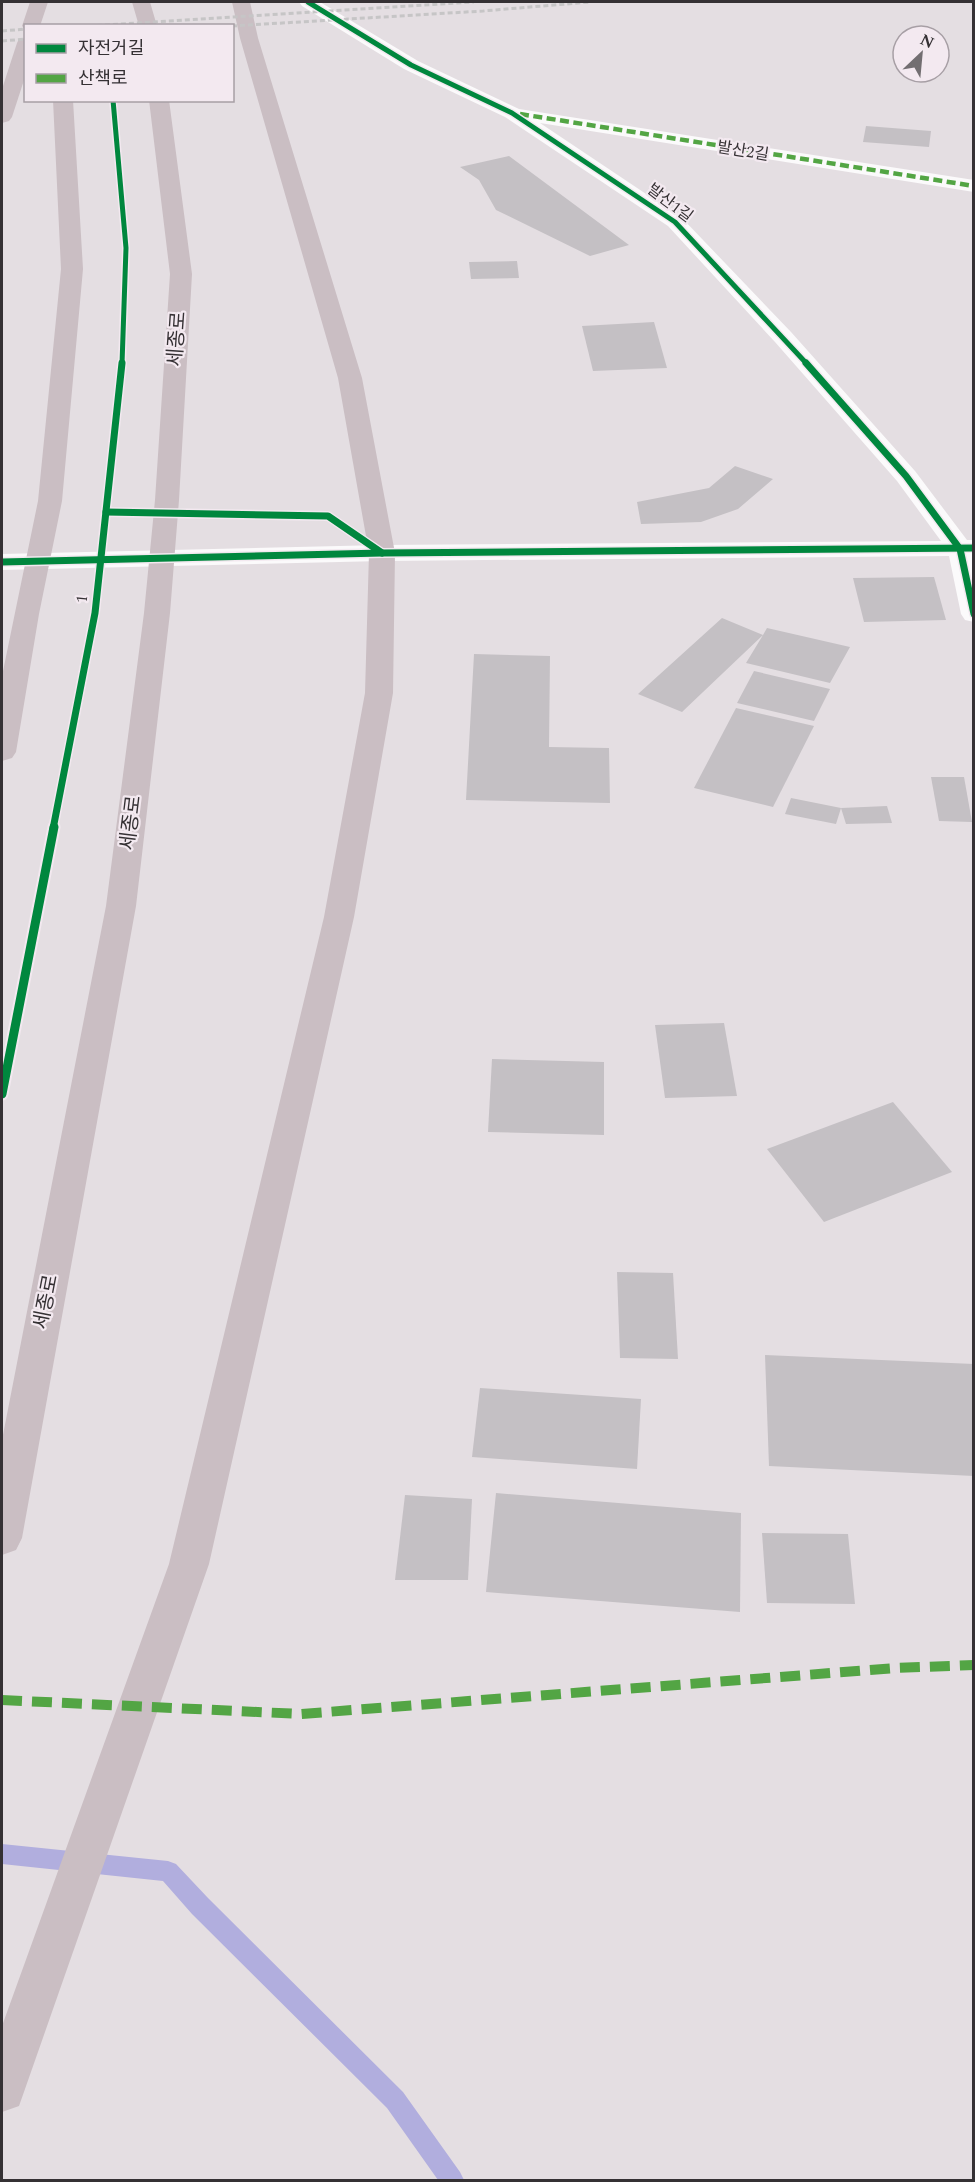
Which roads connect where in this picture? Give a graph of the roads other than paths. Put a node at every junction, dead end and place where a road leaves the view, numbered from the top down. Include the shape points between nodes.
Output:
1 (141, 2) edge
2 (241, 2) edge
3 (309, 2) edge
4 (48, 4) edge
5 (33, 24) edge
6 (147, 24) edge
7 (24, 49) edge
8 (63, 102) edge
9 (159, 102) edge
10 (512, 113) junction
11 (2, 117) edge
12 (974, 186) edge
13 (967, 548) edge
14 (382, 553) junction
15 (2, 562) edge
16 (974, 614) edge
17 (2, 752) edge
18 (2, 1534) edge
19 (2, 2089) edge

1 - 6 highway
2 - 14 highway via 350,378
3 - 10 street, 발산1길 via 411,65
4 - 5 highway
7 - 11 highway
8 - 17 highway via 72,268 50,501
9 - 18 highway, 세종로 via 181,274 157,613 121,906
10 - 12 street, 발산2길
10 - 13 street, 발산1길 via 675,222 783,337
13 - 14 street
13 - 16 street, 발산1길
14 - 15 street
14 - 19 highway via 379,693 339,916 189,1564

